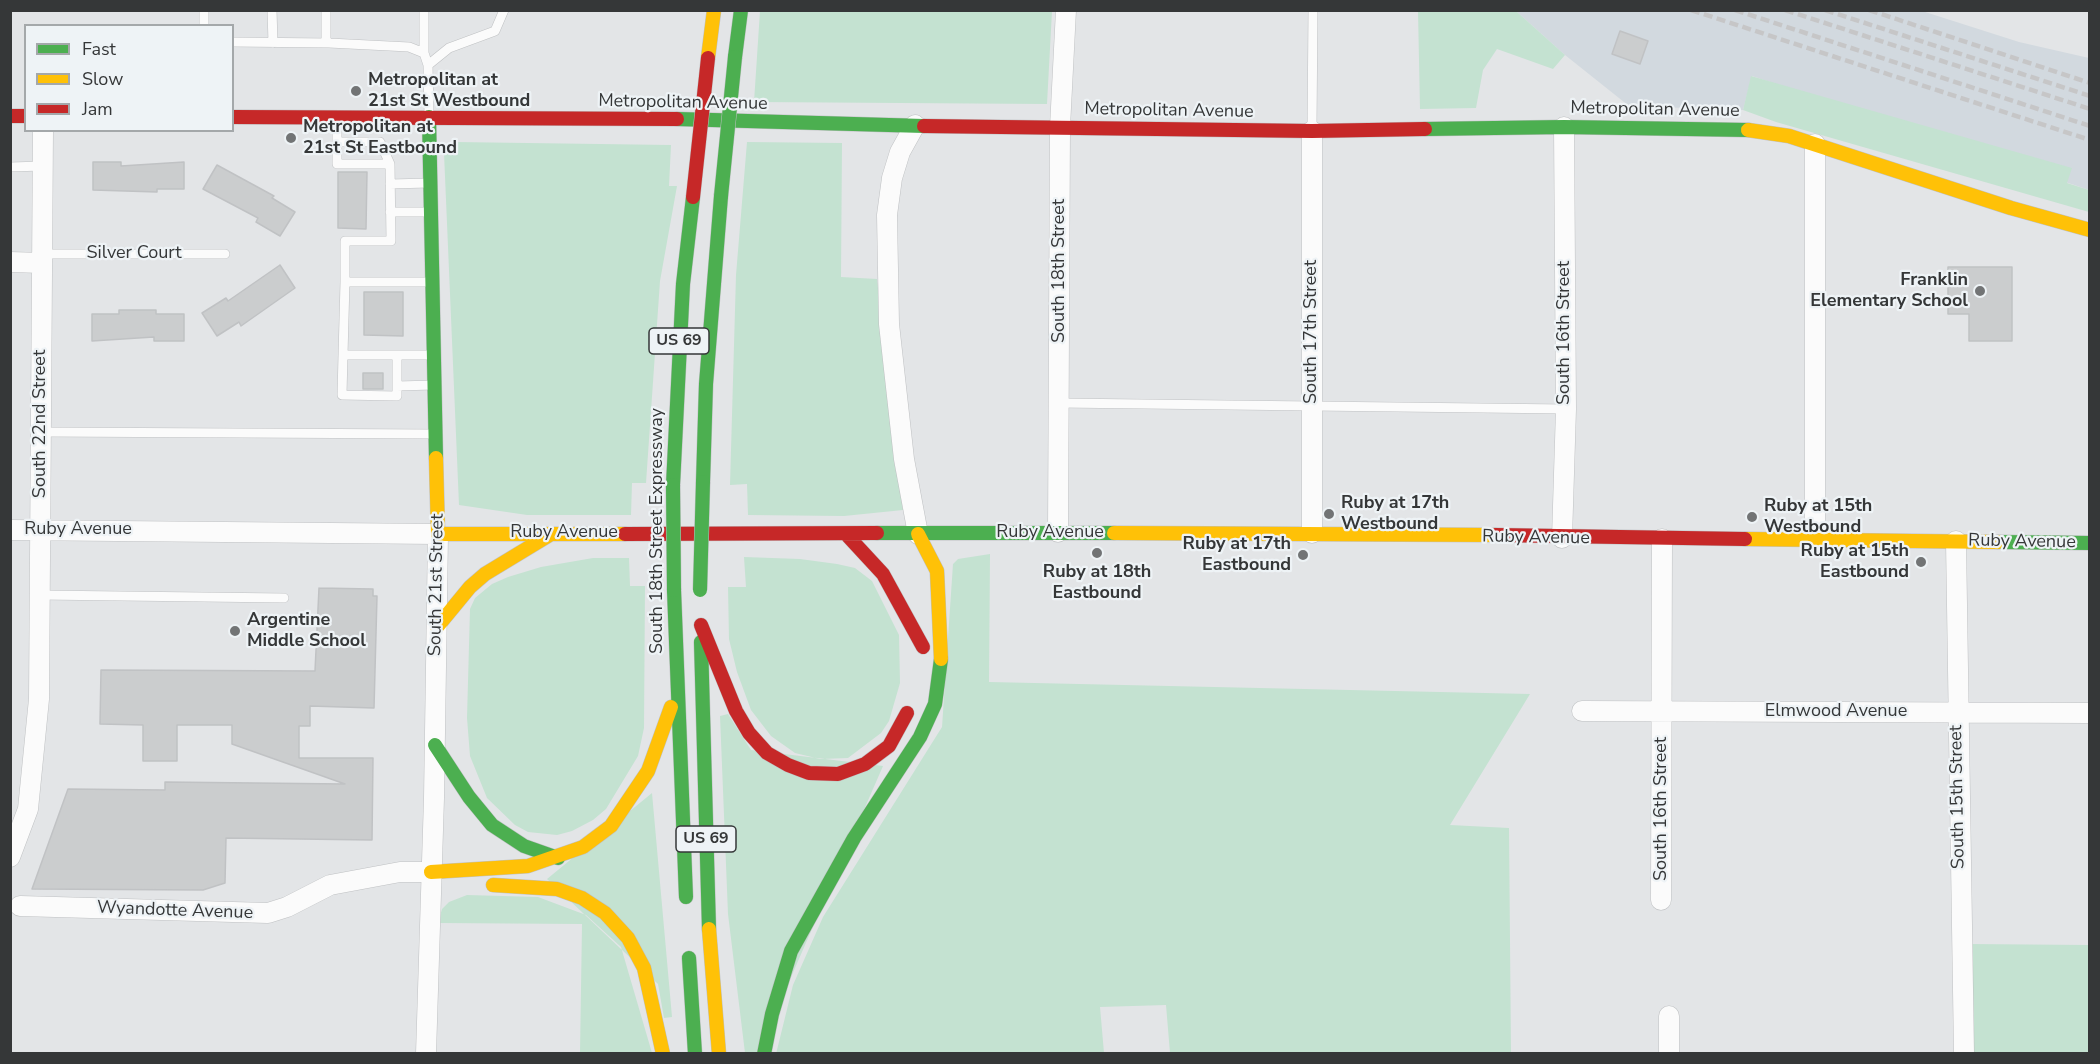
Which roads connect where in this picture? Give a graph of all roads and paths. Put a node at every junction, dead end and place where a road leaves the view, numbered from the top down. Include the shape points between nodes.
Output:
1 (272, 10) edge
2 (326, 10) edge
3 (424, 10) edge
4 (504, 10) edge
5 (714, 10) edge
6 (741, 10) edge
7 (1066, 10) edge
8 (1313, 10) edge
9 (234, 31) dead end
10 (251, 32) dead end
11 (234, 42) edge
12 (251, 42) junction
13 (273, 43) junction
14 (329, 44) junction
15 (424, 53) junction
16 (428, 65) junction
17 (234, 117) edge
18 (337, 117) junction
19 (429, 117) junction
20 (915, 125) junction
21 (1060, 127) junction
22 (1564, 127) junction
23 (1312, 131) junction
24 (43, 132) edge
25 (337, 142) junction
26 (1815, 144) junction
27 (390, 164) junction
28 (43, 166) junction
29 (10, 167) edge
30 (431, 183) junction
31 (390, 184) junction
32 (390, 212) junction
33 (431, 212) junction
34 (2090, 230) edge
35 (225, 254) dead end
36 (42, 258) junction
37 (10, 262) edge
38 (345, 282) junction
39 (433, 282) junction
40 (343, 355) junction
41 (398, 355) junction
42 (435, 355) junction
43 (435, 385) junction
44 (397, 386) junction
45 (1059, 403) junction
46 (1312, 405) junction
47 (1566, 409) junction
48 (41, 432) junction
49 (436, 434) junction
50 (10, 530) edge
51 (40, 530) junction
52 (555, 532) junction
53 (1058, 532) junction
54 (1312, 533) junction
55 (438, 534) junction
56 (846, 534) junction
57 (918, 534) junction
58 (1562, 538) junction
59 (1662, 539) junction
60 (1815, 539) junction
61 (1956, 541) junction
62 (2090, 543) edge
63 (916, 561) dead end
64 (40, 595) junction
65 (284, 598) dead end
66 (700, 607) junction
67 (920, 608) dead end
68 (437, 627) junction
69 (676, 694) junction
70 (913, 698) dead end
71 (1662, 710) junction
72 (1582, 711) dead end
73 (1957, 713) junction
74 (2090, 713) edge
75 (435, 745) junction
76 (10, 857) edge
77 (558, 858) junction
78 (430, 872) junction
79 (1661, 900) dead end
80 (20, 906) dead end
81 (686, 906) dead end
82 (688, 941) dead end
83 (1669, 1016) dead end
84 (426, 1053) edge
85 (663, 1053) edge
86 (695, 1053) edge
87 (719, 1053) edge
88 (764, 1053) edge
89 (1669, 1053) edge
90 (1964, 1053) edge

1 - 13 lane
2 - 14 lane
3 - 15 lane
4 - 16 lane via 495,31 449,48
5 - 69 main road, South 18th Street Expressway / US 69, bridge via 683,284 673,485
6 - 66 main road, US 69, bridge via 706,384
7 - 21 street, South 18th Street
8 - 23 lane
9 - 11 lane
10 - 12 lane
11 - 12 lane
12 - 13 lane
13 - 14 lane
14 - 15 lane via 409,46
15 - 16 lane
16 - 19 lane
17 - 18 main road, Metropolitan Avenue
18 - 19 main road, Metropolitan Avenue
18 - 25 lane
19 - 20 main road, Metropolitan Avenue
19 - 30 main road, South 21st Street
20 - 21 main road, Metropolitan Avenue
20 - 57 street via 900,152 887,215 889,324 904,459
21 - 23 main road, Metropolitan Avenue
21 - 45 street, South 18th Street
22 - 23 main road, Metropolitan Avenue
22 - 26 main road, Metropolitan Avenue via 1752,130
22 - 47 street, South 16th Street
23 - 46 street, South 17th Street
24 - 28 street, South 22nd Street
25 - 27 lane via 380,142
25 - 27 lane via 337,164
26 - 34 main road, Metropolitan Avenue
26 - 60 street
27 - 31 lane
28 - 29 lane
28 - 36 street, South 22nd Street
30 - 31 lane
30 - 33 main road, South 21st Street
31 - 32 lane
32 - 33 lane
32 - 38 lane via 390,241 345,242
33 - 39 main road, South 21st Street
35 - 36 lane, Silver Court
36 - 37 street
36 - 48 street, South 22nd Street
38 - 39 lane
38 - 40 lane
39 - 42 main road, South 21st Street
40 - 41 lane
40 - 44 lane via 342,395 397,396
41 - 42 lane
41 - 44 lane
42 - 43 main road, South 21st Street
43 - 44 lane
43 - 49 main road, South 21st Street
45 - 46 lane
45 - 53 street, South 18th Street
46 - 47 lane
46 - 54 street, South 17th Street
47 - 58 street, South 16th Street
48 - 49 lane
48 - 51 street, South 22nd Street
49 - 55 main road, South 21st Street
50 - 51 street, Ruby Avenue
51 - 55 street, Ruby Avenue
51 - 64 street, South 22nd Street
52 - 55 main road, Ruby Avenue
52 - 56 main road, Ruby Avenue
52 - 68 main road via 485,574
53 - 54 main road, Ruby Avenue
53 - 57 main road, Ruby Avenue
54 - 58 main road, Ruby Avenue
55 - 68 street, South 21st Street
56 - 57 main road, Ruby Avenue
56 - 67 main road via 883,574 922,652
57 - 63 main road
57 - 88 main road via 937,571 941,671 935,704 920,737 854,838 791,951
58 - 59 main road, Ruby Avenue
59 - 60 main road, Ruby Avenue
59 - 71 street, South 16th Street
60 - 61 main road, Ruby Avenue
61 - 62 main road, Ruby Avenue
61 - 73 street, South 15th Street
64 - 65 lane
64 - 76 street, South 22nd Street via 39,699 28,808
66 - 70 main road via 736,711 749,733 767,753 809,773 838,774 865,764 889,746
66 - 87 main road, US 69 via 710,962
68 - 75 street, South 21st Street
69 - 77 main road via 648,771 611,826 583,847
69 - 81 main road, South 18th Street Expressway / US 69
71 - 72 street, Elmwood Avenue
71 - 73 street, Elmwood Avenue
71 - 79 street, South 16th Street
73 - 74 street, Elmwood Avenue
73 - 90 street, South 15th Street
75 - 77 main road via 492,825 524,846
75 - 78 street, South 21st Street
77 - 78 main road via 528,866
78 - 80 street, Wyandotte Avenue via 400,872 330,885 268,913
78 - 84 street, South 21st Street
78 - 85 main road via 469,885 557,889 582,898 605,913 628,938 644,968
82 - 86 main road
83 - 89 street

